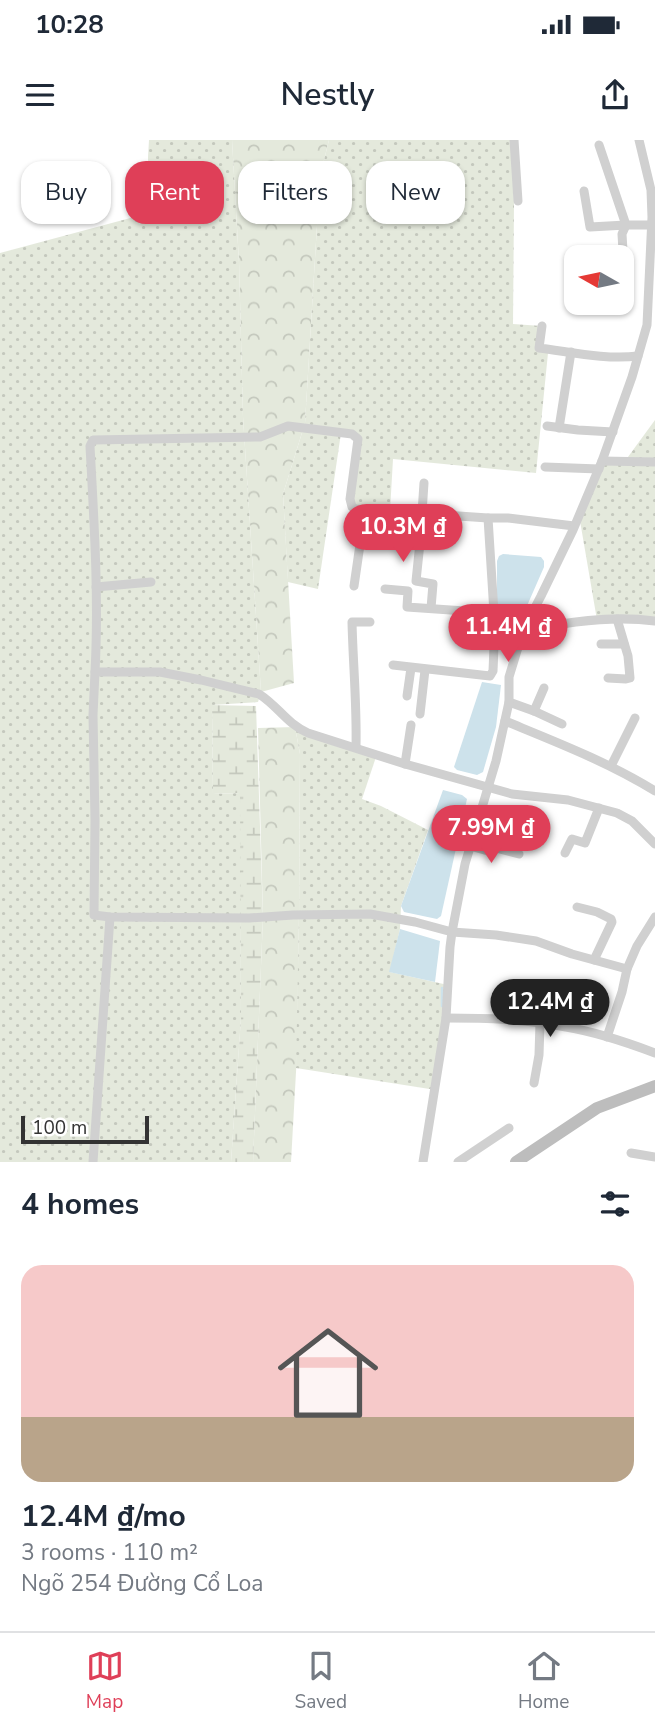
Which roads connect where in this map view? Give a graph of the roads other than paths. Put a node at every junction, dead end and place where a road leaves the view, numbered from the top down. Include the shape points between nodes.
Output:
1 (514, 140) edge
2 (639, 140) edge
3 (599, 145) dead end
4 (584, 191) dead end
5 (518, 201) dead end
6 (653, 219) edge
7 (626, 225) junction
8 (623, 245) edge
9 (542, 326) dead end
10 (572, 352) junction
11 (638, 356) junction
12 (547, 426) dead end
13 (559, 428) junction
14 (613, 432) junction
15 (655, 462) edge
16 (601, 465) junction
17 (545, 467) dead end
18 (424, 483) dead end
19 (365, 510) junction
20 (423, 514) junction
21 (488, 518) junction
22 (574, 526) junction
23 (151, 582) dead end
24 (354, 586) dead end
25 (96, 587) junction
26 (385, 589) dead end
27 (431, 608) junction
28 (494, 614) junction
29 (617, 619) junction
30 (655, 621) edge
31 (370, 622) dead end
32 (523, 631) junction
33 (601, 644) dead end
34 (624, 644) junction
35 (393, 665) dead end
36 (411, 668) junction
37 (425, 670) junction
38 (95, 672) junction
39 (490, 676) junction
40 (509, 677) junction
41 (608, 678) dead end
42 (544, 688) dead end
43 (407, 696) dead end
44 (509, 702) junction
45 (534, 711) junction
46 (420, 715) dead end
47 (635, 718) dead end
48 (505, 721) junction
49 (562, 723) dead end
50 (411, 725) dead end
51 (356, 747) junction
52 (405, 764) junction
53 (611, 766) junction
54 (488, 786) junction
55 (655, 791) edge
56 (599, 808) junction
57 (655, 844) edge
58 (470, 846) junction
59 (565, 853) dead end
60 (519, 854) dead end
61 (577, 907) dead end
62 (110, 917) junction
63 (655, 917) edge
64 (452, 932) junction
65 (594, 960) junction
66 (627, 969) junction
67 (446, 1018) junction
68 (540, 1023) junction
69 (607, 1037) junction
70 (655, 1053) edge
71 (534, 1083) dead end
72 (655, 1086) edge
73 (509, 1128) dead end
74 (631, 1153) dead end
75 (655, 1157) edge
76 (93, 1162) edge
77 (423, 1162) edge
78 (458, 1162) edge
79 (516, 1162) edge

1 - 5 street
2 - 6 street
3 - 7 street
4 - 7 street via 590,227
6 - 7 street
6 - 11 street via 647,325
7 - 8 street
9 - 10 street via 539,348
10 - 11 street
10 - 13 street
11 - 14 street
12 - 13 street
13 - 14 street
14 - 16 street
15 - 16 street
16 - 17 street
16 - 22 street
18 - 20 street
19 - 20 street
19 - 24 street
19 - 25 street via 350,504 358,439 352,434 288,426 260,437 93,440
20 - 21 street
20 - 27 street via 416,581 433,584
21 - 22 street
21 - 28 street
22 - 32 street
23 - 25 street
25 - 38 street
26 - 27 street via 408,591 407,607
27 - 28 street
28 - 39 street
29 - 30 street
29 - 32 street
29 - 34 street
31 - 51 street via 352,622
32 - 40 street
33 - 34 street
34 - 41 street via 630,677
35 - 36 street
36 - 37 street
36 - 43 street
37 - 39 street
37 - 46 street
38 - 51 street via 160,672 259,695 295,727
38 - 62 street via 94,915
39 - 40 street
40 - 44 street
42 - 45 street
44 - 45 street
44 - 48 street
45 - 49 street
47 - 53 street
48 - 53 street
48 - 54 street
50 - 52 street
51 - 52 street
52 - 54 street
53 - 55 street
54 - 56 street
54 - 58 street
56 - 57 street via 632,821
56 - 59 street via 585,843 572,839
58 - 60 street
58 - 64 street
61 - 65 street via 612,922
62 - 64 street via 370,914
62 - 76 street
63 - 66 street
64 - 65 street via 536,942
64 - 67 street
65 - 66 street
66 - 69 street
67 - 68 street
67 - 77 street
68 - 69 street
68 - 71 street
69 - 70 street
72 - 79 street via 597,1108
73 - 78 street
74 - 75 street

